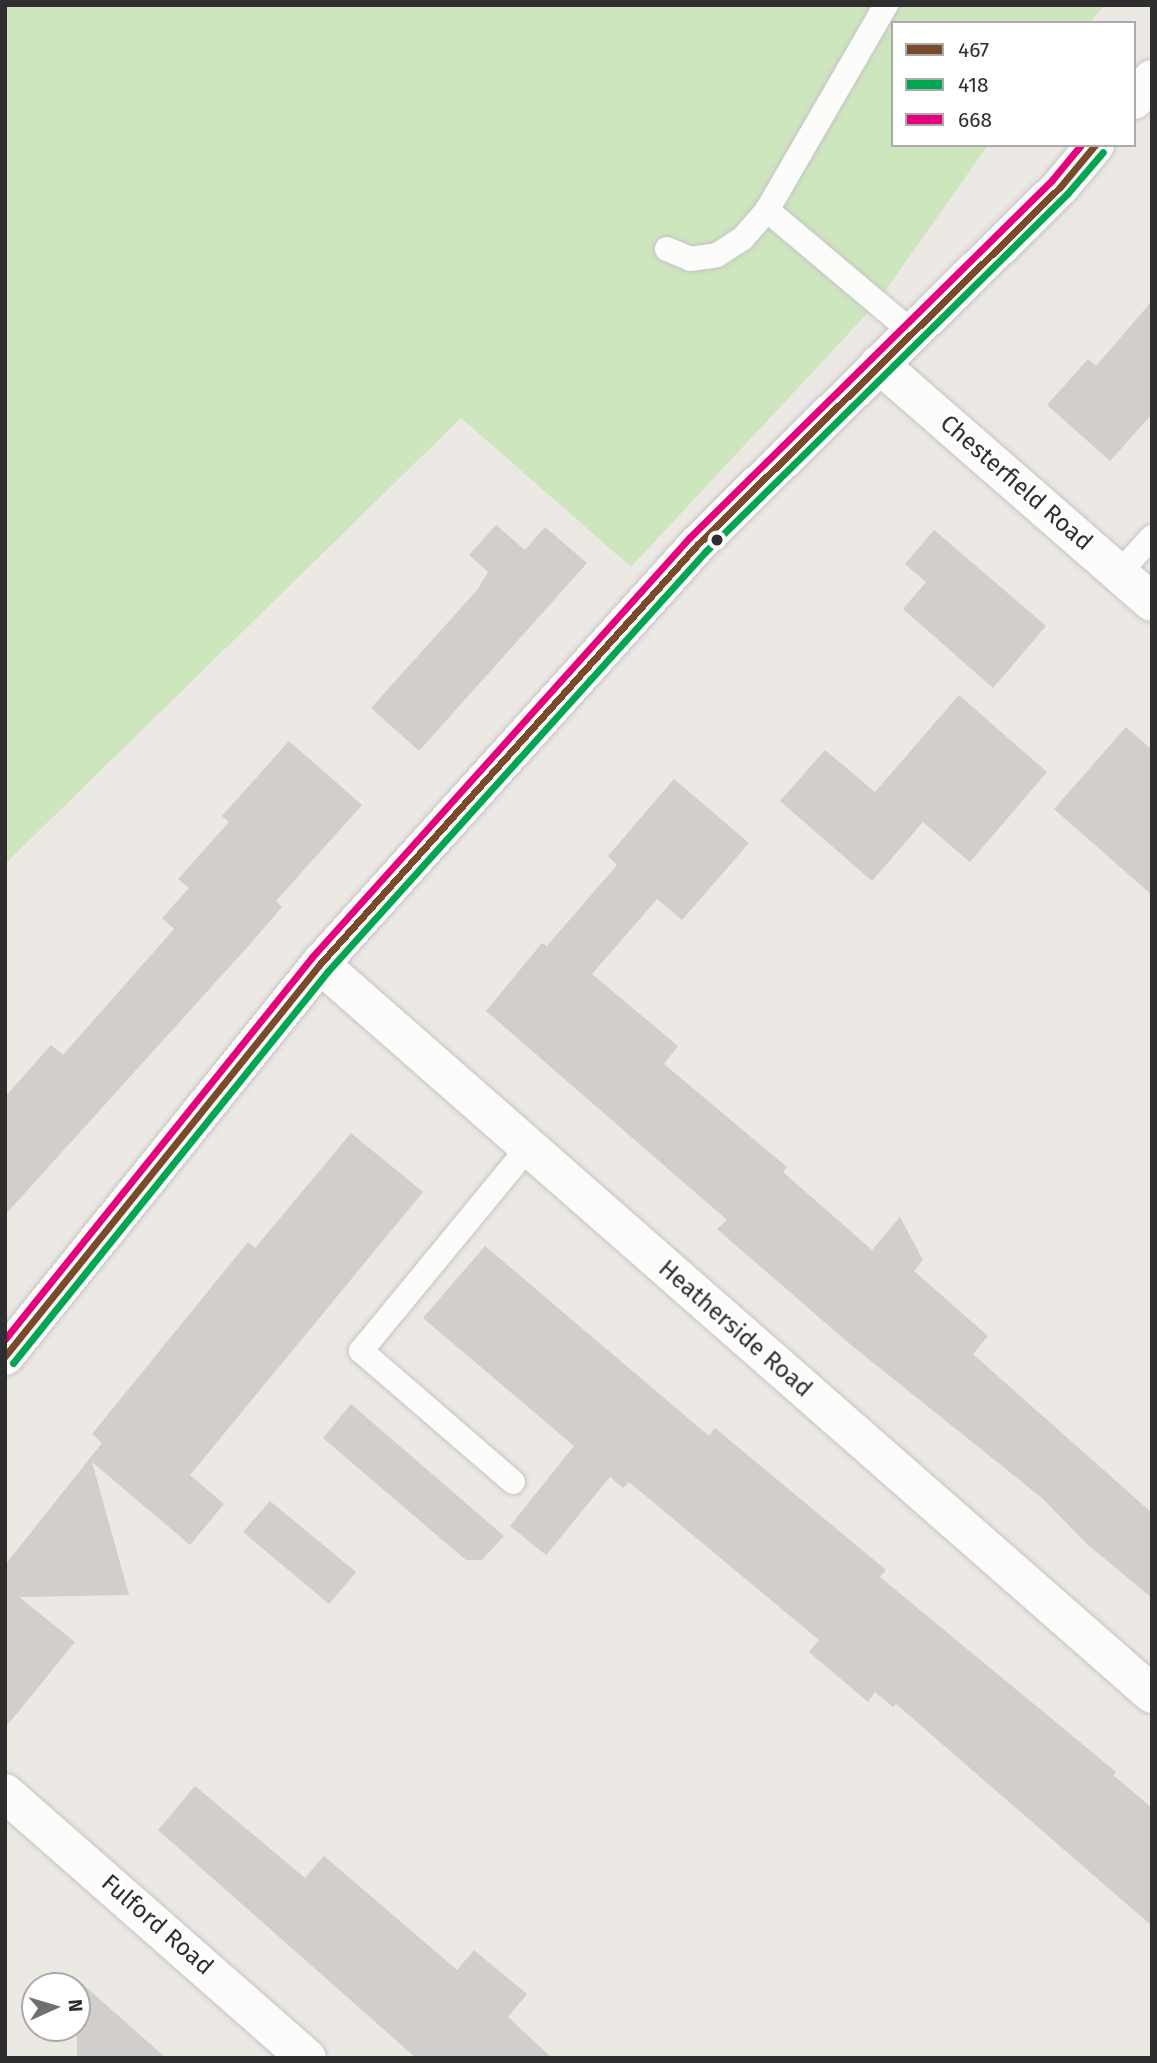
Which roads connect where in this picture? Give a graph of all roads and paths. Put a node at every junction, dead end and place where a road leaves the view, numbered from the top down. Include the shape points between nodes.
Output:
1 (886, 5) edge
2 (1152, 79) edge
3 (1136, 98) edge
4 (1093, 147) edge
5 (767, 210) junction
6 (667, 249) dead end
7 (912, 332) junction
8 (879, 364) junction
9 (1152, 537) edge
10 (1119, 573) junction
11 (1152, 602) edge
12 (320, 964) junction
13 (528, 1148) junction
14 (5, 1356) edge
15 (513, 1482) dead end
16 (1152, 1694) edge
17 (5, 1793) edge
18 (307, 2058) edge

1 - 5 lane
2 - 3 street
4 - 7 street via 1060,187
5 - 6 lane via 743,238 717,255 690,260
5 - 7 lane
7 - 8 street
8 - 10 street, Chesterfield Road
8 - 12 street via 697,545
9 - 10 lane
10 - 11 street, Chesterfield Road
12 - 13 street, Heatherside Road
12 - 14 street
13 - 15 lane via 361,1351
13 - 16 street, Heatherside Road
17 - 18 street, Fulford Road

